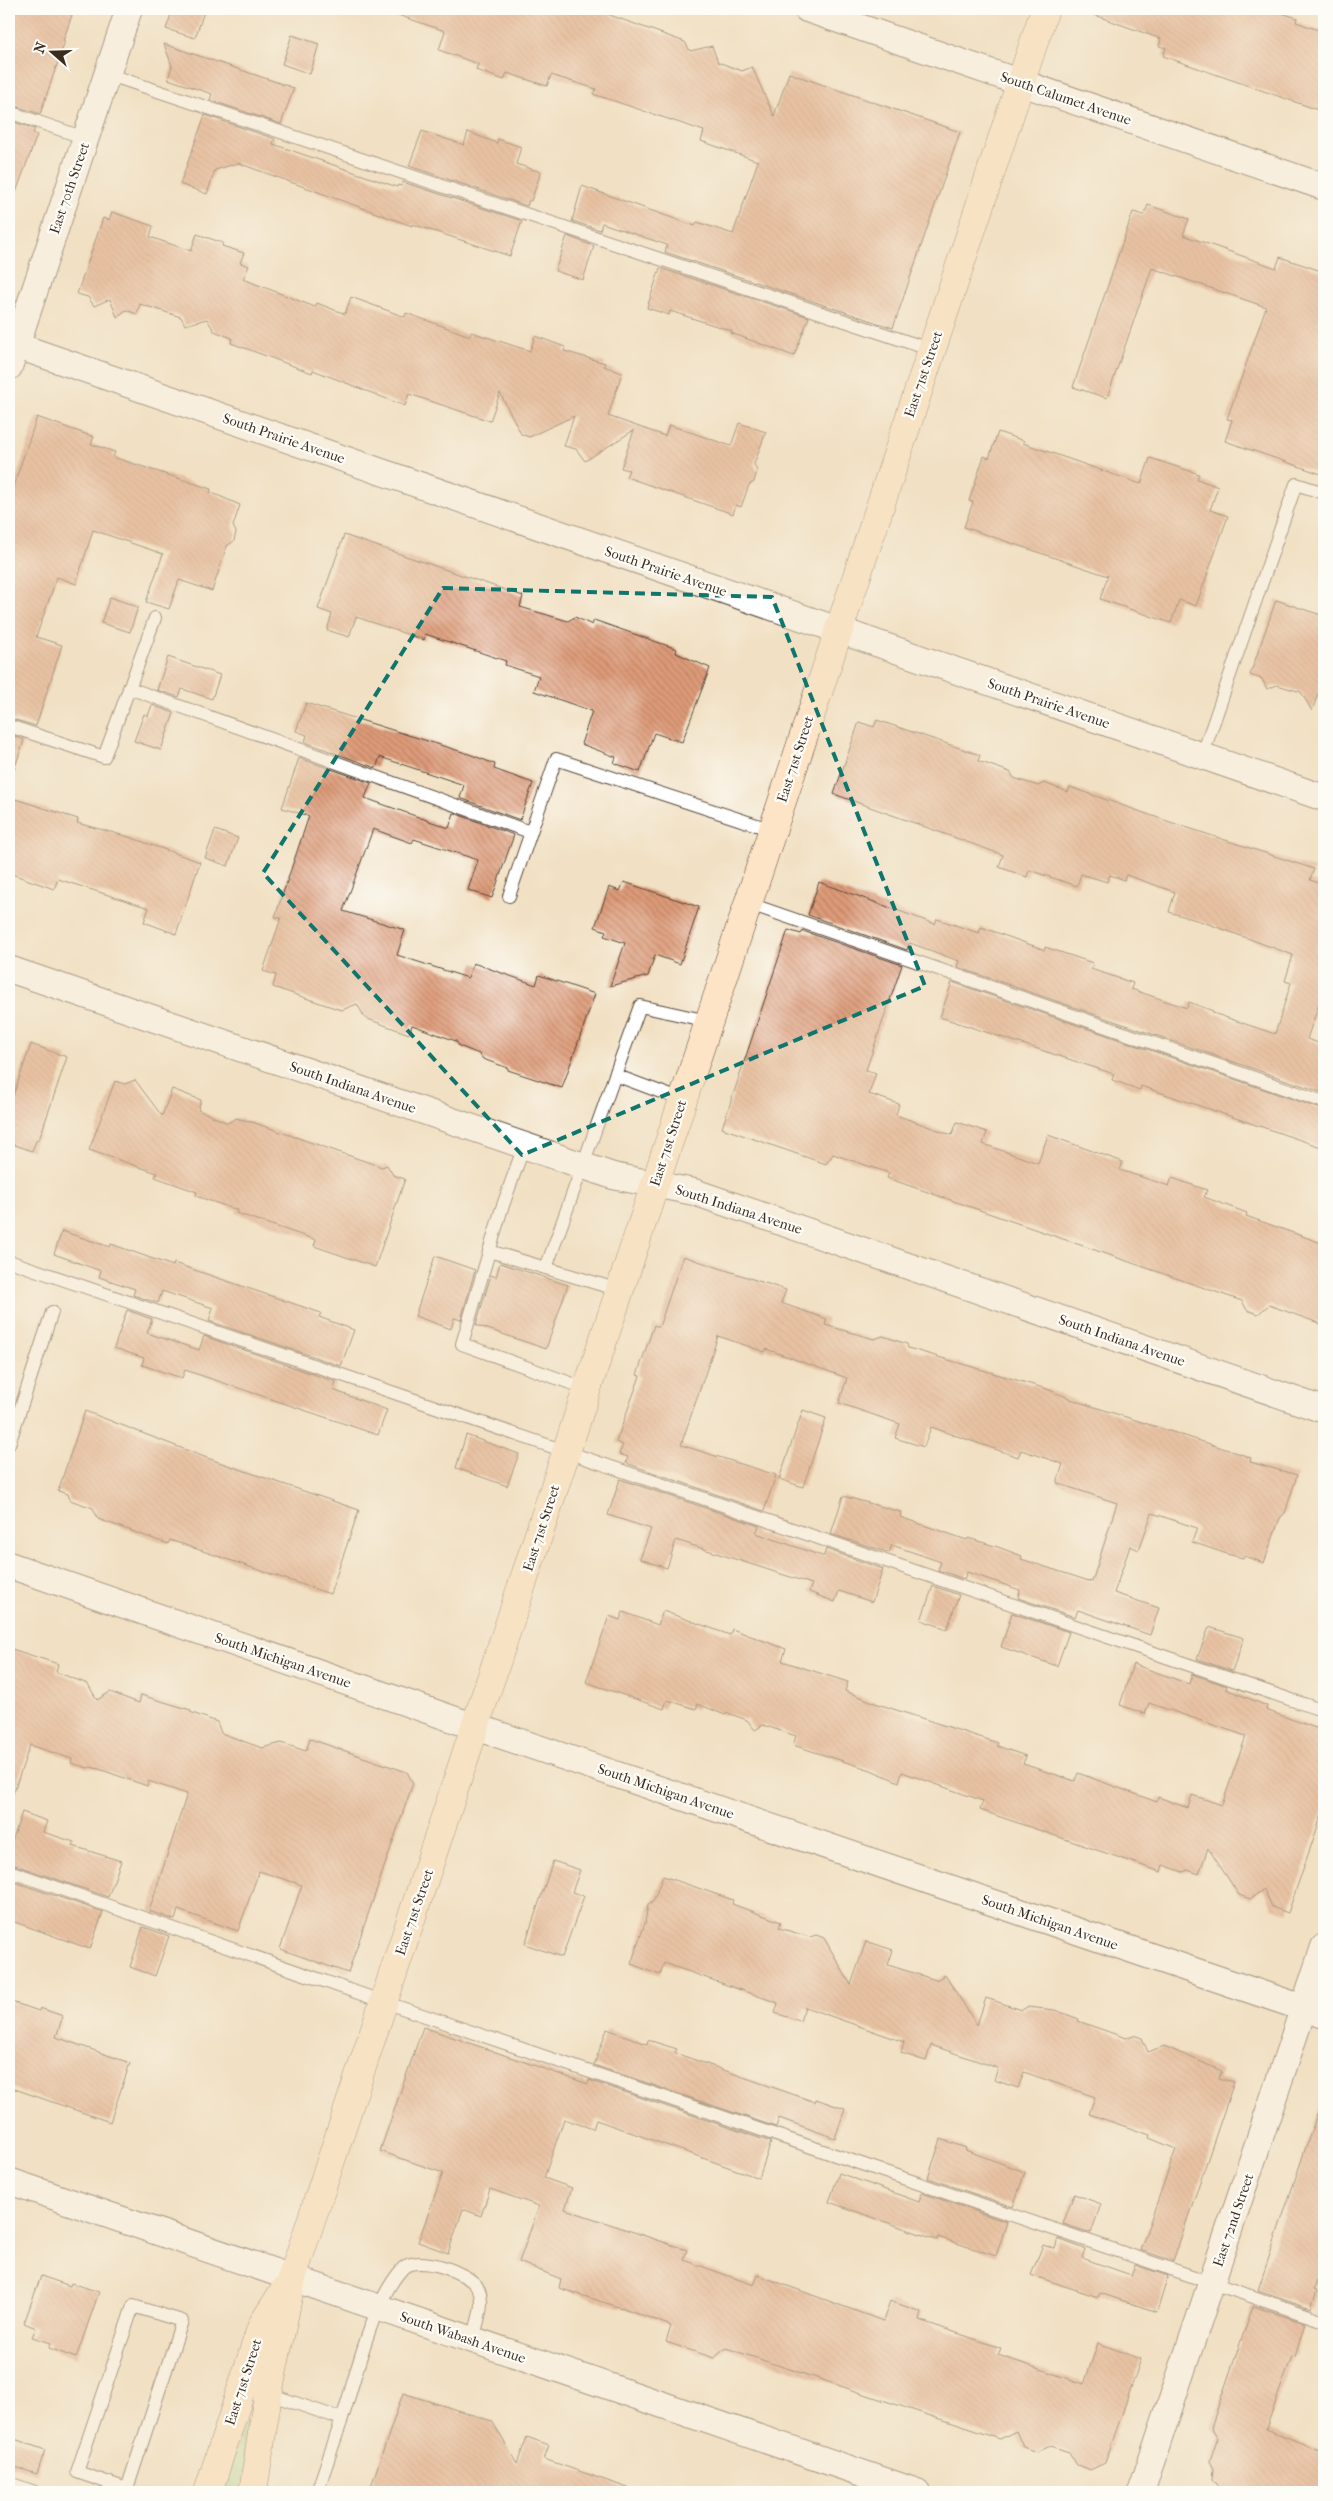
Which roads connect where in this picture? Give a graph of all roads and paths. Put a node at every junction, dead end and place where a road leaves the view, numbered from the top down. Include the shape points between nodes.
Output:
1 (129, 9) edge
2 (807, 9) edge
3 (1045, 9) edge
4 (851, 16) edge
5 (107, 74) junction
6 (1021, 82) junction
7 (9, 112) edge
8 (85, 138) junction
9 (1324, 187) edge
10 (932, 350) junction
11 (11, 352) edge
12 (1324, 493) edge
13 (155, 618) dead end
14 (838, 631) junction
15 (130, 688) junction
16 (9, 726) edge
17 (1202, 756) junction
18 (1324, 798) edge
19 (772, 830) junction
20 (530, 832) junction
21 (509, 896) dead end
22 (747, 903) junction
23 (9, 969) edge
24 (708, 1021) junction
25 (615, 1075) junction
26 (682, 1100) junction
27 (1324, 1102) edge
28 (524, 1146) junction
29 (582, 1166) junction
30 (655, 1184) junction
31 (489, 1251) junction
32 (9, 1261) edge
33 (546, 1268) junction
34 (619, 1290) junction
35 (52, 1312) dead end
36 (587, 1389) junction
37 (1324, 1410) edge
38 (9, 1444) edge
39 (566, 1453) junction
40 (9, 1565) edge
41 (1324, 1712) edge
42 (476, 1727) junction
43 (9, 1871) edge
44 (1324, 1947) edge
45 (384, 2002) junction
46 (1314, 2012) edge
47 (9, 2181) edge
48 (292, 2278) junction
49 (1212, 2282) junction
50 (378, 2308) junction
51 (1324, 2321) edge
52 (473, 2340) junction
53 (242, 2386) junction
54 (268, 2394) junction
55 (342, 2420) junction
56 (9, 2483) edge
57 (98, 2486) edge
58 (35, 2492) edge
59 (208, 2492) edge
60 (253, 2492) edge
61 (317, 2492) edge
62 (917, 2492) edge
63 (1141, 2492) edge

1 - 5 street, East 70th Street
2 - 4 street, South Calumet Avenue
3 - 6 main road, East 71st Street
4 - 6 street, South Calumet Avenue
5 - 8 street, East 70th Street
5 - 10 lane
6 - 9 street, South Calumet Avenue
6 - 10 main road, East 71st Street
7 - 8 lane
8 - 11 street, East 70th Street
10 - 14 main road, East 71st Street
11 - 14 street, South Prairie Avenue
12 - 17 lane via 1296,484
13 - 15 lane
14 - 17 street, South Prairie Avenue
14 - 19 main road, East 71st Street
15 - 16 lane via 104,758
15 - 20 lane
17 - 18 street, South Prairie Avenue
19 - 20 lane via 556,759
19 - 22 main road, East 71st Street
20 - 21 lane
22 - 24 main road, East 71st Street
22 - 27 lane
23 - 28 street, South Indiana Avenue
24 - 25 lane via 640,1006
24 - 26 main road, East 71st Street
25 - 26 lane
25 - 29 lane
26 - 30 main road, East 71st Street
28 - 29 street, South Indiana Avenue
28 - 31 lane
29 - 30 street, South Indiana Avenue
29 - 33 lane
30 - 34 main road, East 71st Street
30 - 37 street, South Indiana Avenue via 694,1192
31 - 33 lane
31 - 36 lane via 462,1344
32 - 39 lane
33 - 34 lane
34 - 36 main road, East 71st Street
35 - 38 lane
36 - 39 main road, East 71st Street
39 - 41 lane
39 - 42 main road, East 71st Street
40 - 42 street, South Michigan Avenue
42 - 45 main road, East 71st Street
42 - 46 street, South Michigan Avenue
43 - 45 lane
44 - 46 street, East 72nd Street
45 - 48 main road, East 71st Street
45 - 49 lane
46 - 49 street, East 72nd Street
47 - 48 street, South Wabash Avenue
48 - 50 street, South Wabash Avenue
48 - 53 main road, East 71st Street via 262,2324
48 - 54 main road, East 71st Street
49 - 51 lane
49 - 63 street, East 72nd Street
50 - 52 street, South Wabash Avenue
50 - 52 lane via 405,2266 417,2261 444,2268 468,2278 478,2289 481,2307
50 - 55 lane
52 - 62 street, South Wabash Avenue
53 - 54 lane
53 - 59 main road, East 71st Street
54 - 55 lane
54 - 60 main road, East 71st Street
55 - 61 lane
56 - 58 lane
57 - 57 lane via 127,2489 182,2321 133,2306 78,2472

